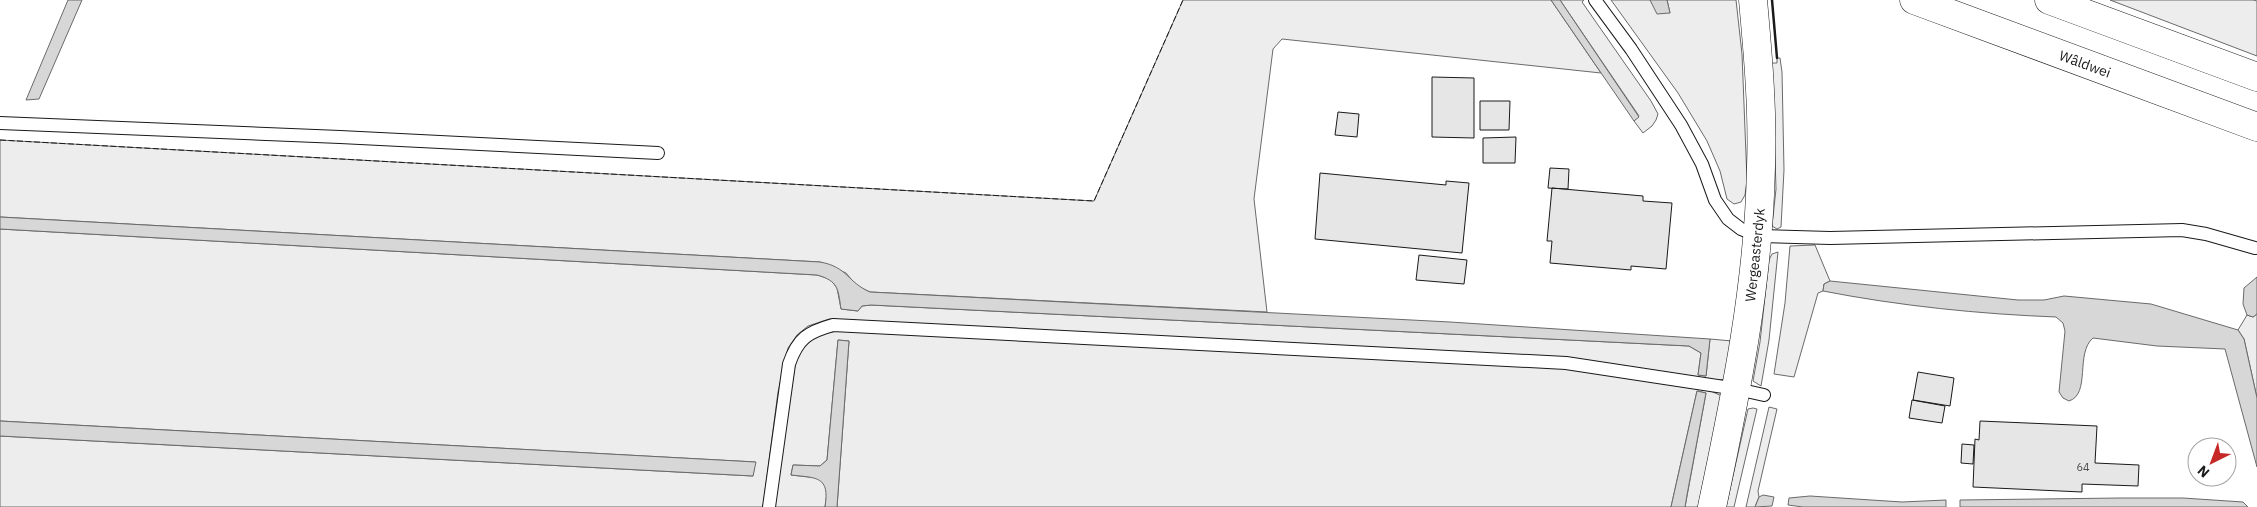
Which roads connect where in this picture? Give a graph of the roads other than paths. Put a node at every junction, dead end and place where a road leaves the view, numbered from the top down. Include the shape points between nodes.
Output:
1 (1595, 0) edge
2 (1753, 0) edge
3 (1914, 0) edge
4 (2049, 0) edge
5 (2257, 77) edge
6 (0, 123) edge
7 (2257, 127) edge
8 (658, 153) dead end
9 (1758, 236) junction
10 (2254, 248) dead end
11 (1737, 389) junction
12 (1764, 395) dead end
13 (769, 507) edge
14 (1712, 507) edge

1 - 9 lane via 1681,125 1728,219
2 - 9 main road, Wergeasterdyk via 1762,166
3 - 7 main road, Wâldwei
4 - 5 main road
6 - 8 lane
9 - 10 lane via 1830,238 2175,230 2206,234
9 - 11 main road, Wergeasterdyk
11 - 12 lane
11 - 13 lane via 1566,363 833,325 813,331 802,339 789,364
11 - 14 main road, Wergeasterdyk

